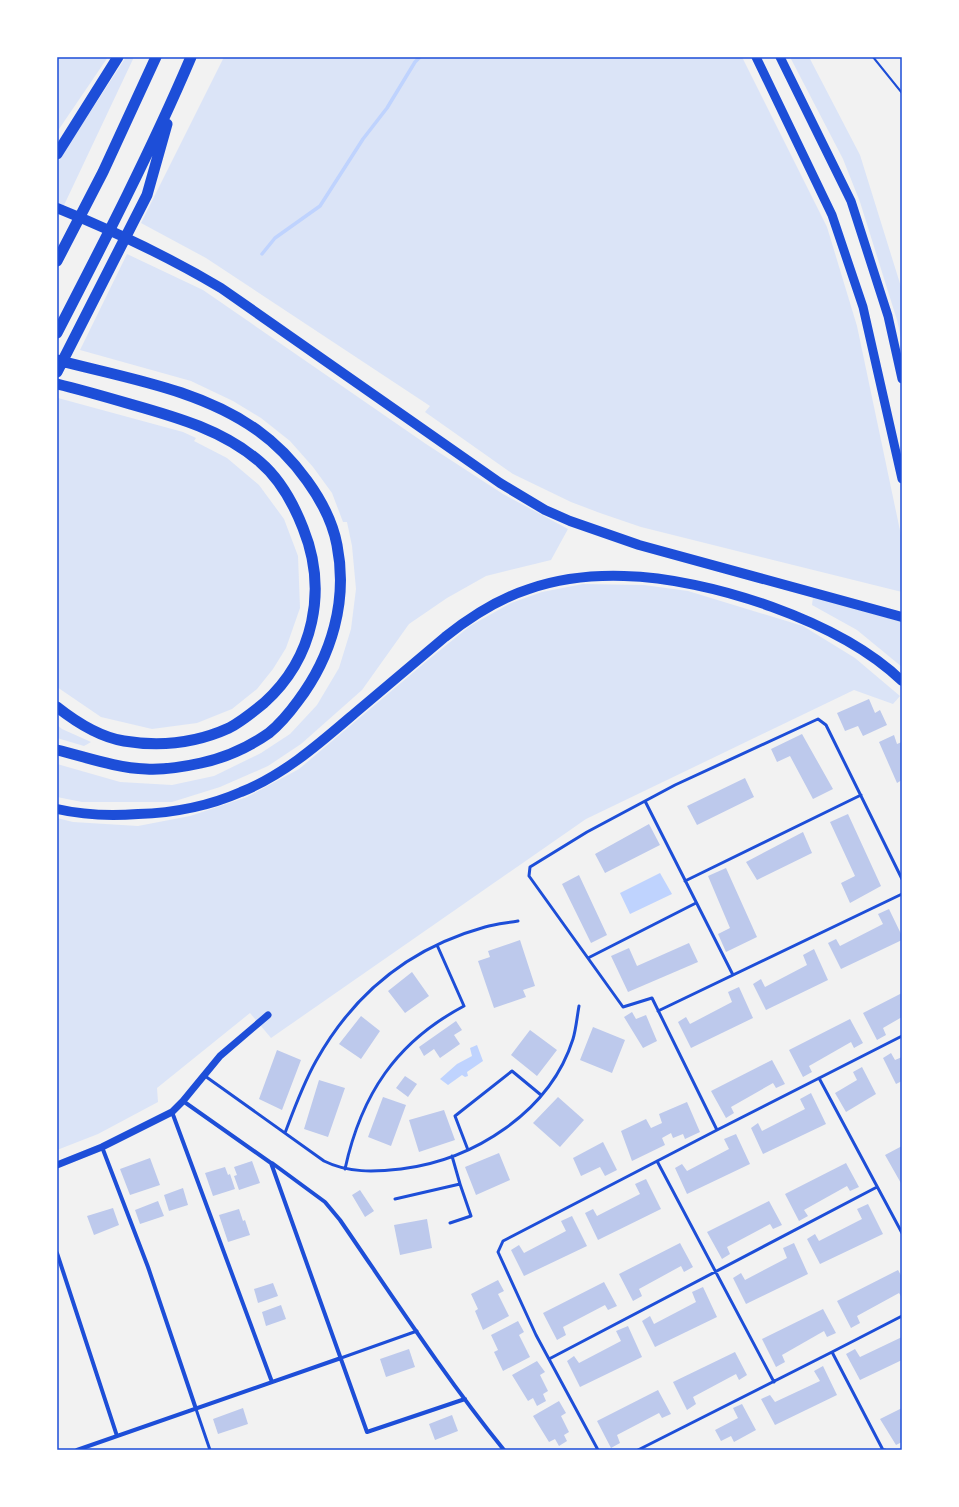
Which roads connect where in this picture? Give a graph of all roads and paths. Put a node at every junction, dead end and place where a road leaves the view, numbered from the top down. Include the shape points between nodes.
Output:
1 (118, 57) edge
2 (156, 57) edge
3 (191, 57) edge
4 (756, 57) edge
5 (780, 57) edge
6 (873, 57) edge
7 (176, 93) junction
8 (902, 93) edge
9 (57, 154) edge
10 (57, 208) edge
11 (57, 261) edge
12 (57, 333) edge
13 (57, 360) edge
14 (57, 372) edge
15 (902, 379) edge
16 (57, 384) edge
17 (902, 479) edge
18 (902, 617) edge
19 (902, 681) edge
20 (57, 707) edge
21 (57, 750) edge
22 (860, 795) junction
23 (645, 801) junction
24 (57, 809) edge
25 (902, 879) edge
26 (685, 881) junction
27 (902, 894) edge
28 (696, 903) junction
29 (518, 921) dead end
30 (437, 945) junction
31 (588, 958) junction
32 (733, 975) junction
33 (579, 1006) dead end
34 (658, 1011) junction
35 (268, 1015) dead end
36 (902, 1036) edge
37 (203, 1075) junction
38 (819, 1078) junction
39 (541, 1095) junction
40 (183, 1101) junction
41 (172, 1112) junction
42 (717, 1130) junction
43 (285, 1134) junction
44 (102, 1147) junction
45 (468, 1150) junction
46 (452, 1156) junction
47 (657, 1161) junction
48 (271, 1163) junction
49 (57, 1165) edge
50 (345, 1169) junction
51 (460, 1184) junction
52 (877, 1187) junction
53 (395, 1200) dead end
54 (450, 1223) dead end
55 (902, 1233) edge
56 (57, 1253) edge
57 (716, 1272) junction
58 (902, 1316) edge
59 (417, 1331) junction
60 (832, 1352) junction
61 (341, 1358) junction
62 (549, 1359) junction
63 (272, 1382) junction
64 (774, 1382) junction
65 (465, 1399) junction
66 (196, 1409) junction
67 (117, 1436) junction
68 (77, 1450) edge
69 (210, 1450) edge
70 (504, 1450) edge
71 (598, 1450) edge
72 (638, 1450) edge
73 (885, 1450) edge

1 - 9 highway
2 - 11 highway via 103,172
3 - 7 highway
4 - 17 main road via 835,221 863,307
5 - 15 main road via 852,201 888,316
6 - 8 path
7 - 12 highway via 118,216
7 - 14 highway via 147,195
10 - 18 highway via 99,225 189,269 221,288 506,486 545,510 673,555
13 - 21 highway via 155,385 211,404 258,431 302,472 329,520 337,543 341,596 331,641 320,668 290,711 270,732 248,745 200,764 146,769
16 - 20 highway via 191,422 217,434 261,462 282,488 300,521 310,551 315,595 314,616 309,634 287,679 250,715 224,730 190,741 169,744 122,741 88,728
19 - 24 highway via 839,637 763,604 680,582 624,576 578,578 528,589 462,624 318,745 272,777 242,792 183,810 150,814 116,816
22 - 23 lane via 826,725 818,719
22 - 25 lane
22 - 26 lane
23 - 26 lane
23 - 31 lane via 530,867 529,876
26 - 28 lane
27 - 32 lane
28 - 31 lane
28 - 32 lane
29 - 30 lane via 486,926
30 - 43 lane via 377,983 357,1003 334,1032 316,1062 299,1096
30 - 50 lane via 464,1006 416,1038 388,1068 372,1091 362,1114
31 - 34 lane via 623,1007 652,998
32 - 34 lane
33 - 39 lane via 573,1038 564,1061
34 - 42 lane
35 - 37 street via 220,1056
36 - 38 lane
37 - 40 street
37 - 43 lane
38 - 42 lane
38 - 52 lane
39 - 45 lane via 518,1118
39 - 45 lane via 512,1071 455,1116
40 - 41 street
40 - 48 street
41 - 44 street
41 - 63 street
42 - 47 lane
43 - 50 lane via 324,1161
44 - 49 street
44 - 66 street via 148,1267
45 - 46 lane
46 - 50 lane via 410,1167 385,1170
46 - 51 lane
47 - 57 lane
47 - 62 lane via 503,1241 498,1252
48 - 59 street via 325,1202
48 - 61 street
51 - 53 lane
51 - 54 lane via 471,1216
52 - 55 lane
52 - 57 lane
56 - 67 street
57 - 62 lane
57 - 64 lane
58 - 60 lane
59 - 61 lane
59 - 65 street
60 - 64 lane
60 - 73 lane
61 - 63 street
61 - 65 street via 367,1432
62 - 71 lane
63 - 66 street
64 - 72 lane
65 - 70 street
66 - 67 street
66 - 69 lane
67 - 68 street

